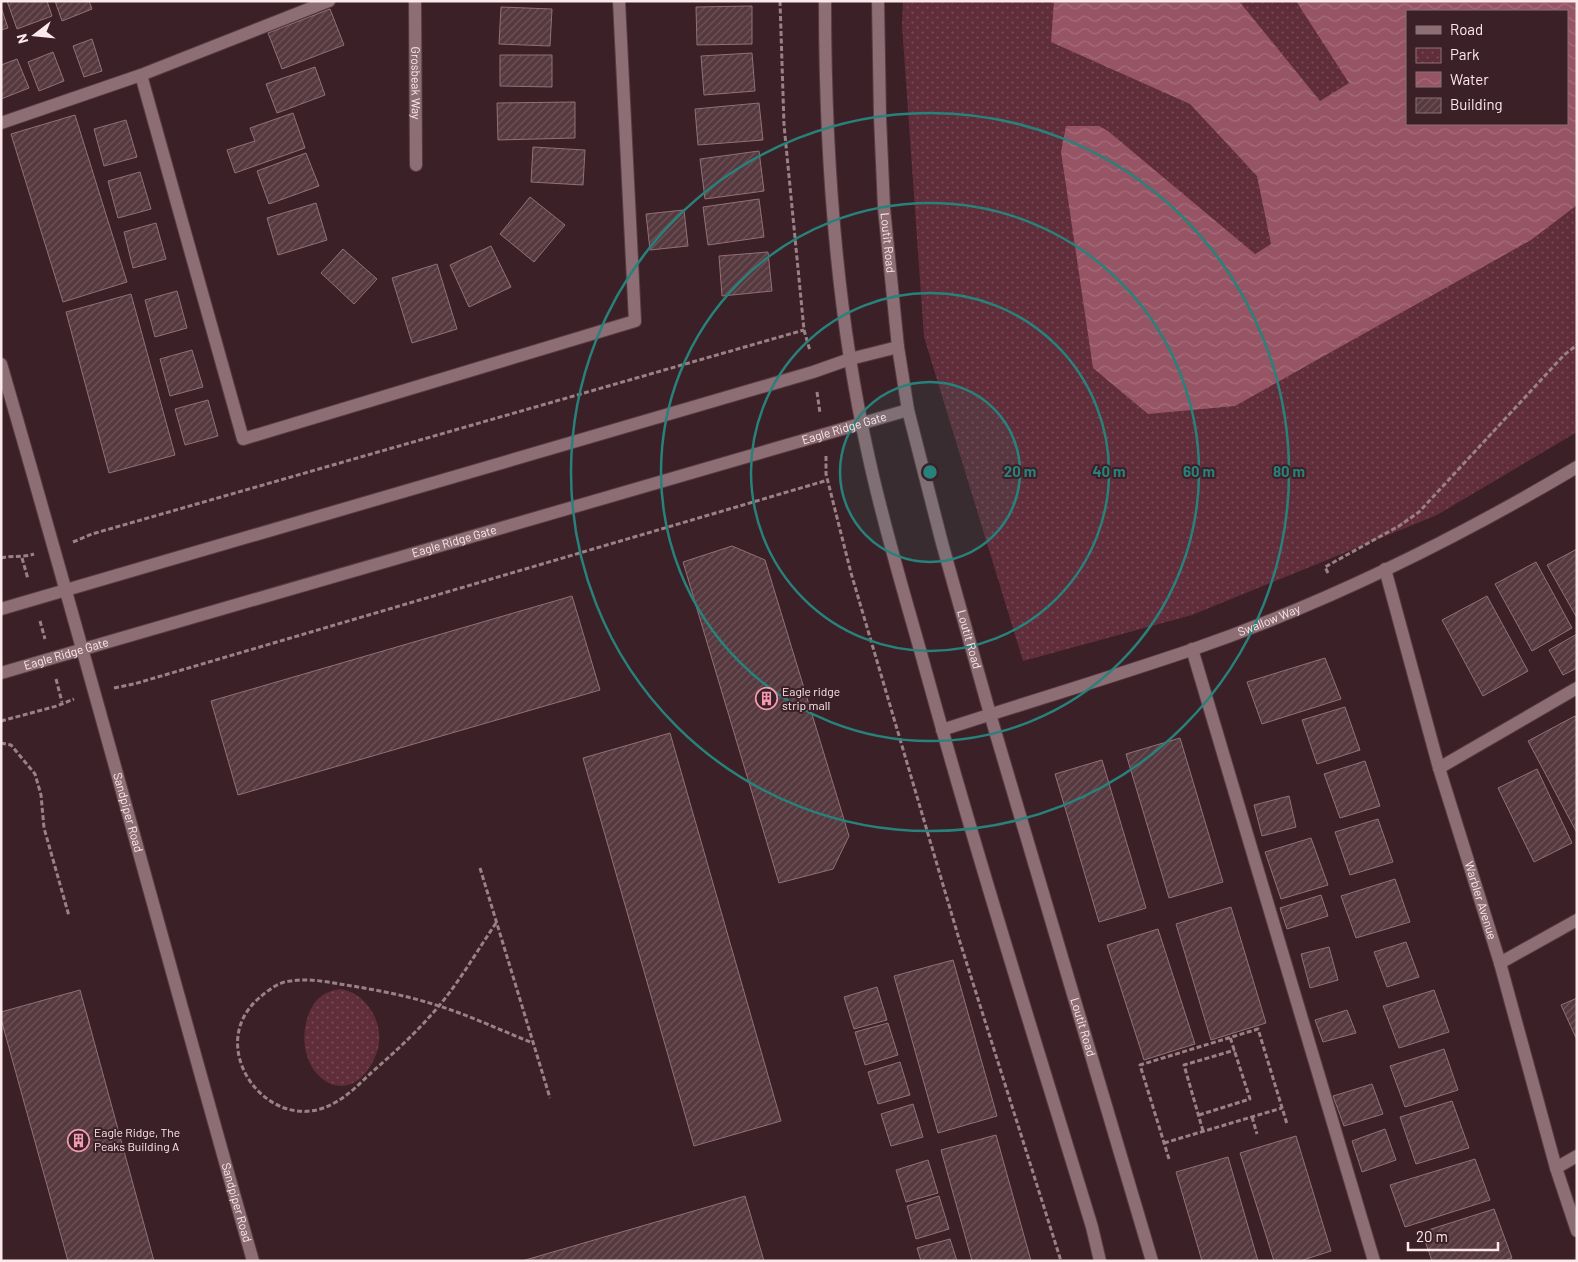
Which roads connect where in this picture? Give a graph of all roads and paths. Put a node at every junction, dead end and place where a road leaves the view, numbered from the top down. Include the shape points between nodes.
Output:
1 (329, 1) edge
2 (415, 1) edge
3 (619, 1) edge
4 (780, 1) edge
5 (825, 1) edge
6 (878, 1) edge
7 (141, 75) junction
8 (1, 123) edge
9 (416, 165) dead end
10 (804, 330) junction
11 (1577, 345) edge
12 (898, 347) junction
13 (850, 359) junction
14 (1, 364) edge
15 (813, 372) junction
16 (908, 410) junction
17 (862, 424) junction
18 (824, 435) junction
19 (1577, 467) edge
20 (828, 480) junction
21 (85, 539) dead end
22 (1, 558) edge
23 (1385, 570) junction
24 (67, 590) junction
25 (1337, 592) junction
26 (34, 599) junction
27 (1, 609) edge
28 (1192, 649) junction
29 (83, 650) junction
30 (50, 659) junction
31 (1, 673) edge
32 (126, 685) dead end
33 (1577, 688) edge
34 (990, 714) junction
35 (1, 722) edge
36 (942, 730) junction
37 (1, 743) edge
38 (1439, 768) junction
39 (480, 868) dead end
40 (69, 916) dead end
41 (1577, 920) edge
42 (496, 923) junction
43 (1500, 963) junction
44 (439, 1006) junction
45 (1230, 1037) junction
46 (534, 1044) junction
47 (1235, 1050) junction
48 (550, 1098) dead end
49 (1282, 1108) junction
50 (1199, 1115) junction
51 (1252, 1117) junction
52 (1287, 1124) dead end
53 (1203, 1131) junction
54 (1257, 1134) dead end
55 (1164, 1143) junction
56 (1577, 1156) edge
57 (1169, 1159) dead end
58 (1556, 1168) junction
59 (1577, 1231) edge
60 (253, 1261) edge
61 (1061, 1261) edge
62 (1100, 1261) edge
63 (1152, 1261) edge
64 (1374, 1261) edge

1 - 7 street
2 - 9 street, Grosbeak Way
3 - 7 street via 635,321 243,439
4 - 10 path via 784,125
5 - 13 street via 825,101 830,177
6 - 12 street, Loutit Road via 884,208
7 - 8 street
10 - 15 path
10 - 21 path via 92,534
11 - 25 path via 1564,355 1419,512 1325,567
12 - 13 street
12 - 16 street, Loutit Road
13 - 15 street
13 - 17 street
14 - 24 street, Sandpiper Road
15 - 18 path
15 - 24 street
16 - 17 street, Eagle Ridge Gate
16 - 34 street, Loutit Road
17 - 18 street, Eagle Ridge Gate
17 - 36 street via 888,536
18 - 20 path
18 - 29 street, Eagle Ridge Gate
19 - 23 street, Swallow Way via 1532,494
20 - 32 path
20 - 61 path via 851,572 959,939
22 - 26 path via 15,555 22,558
23 - 25 street, Swallow Way
23 - 38 street, Warbler Avenue
24 - 26 street
24 - 29 street, Sandpiper Road
25 - 28 street, Swallow Way
26 - 27 street
26 - 30 path
28 - 34 street, Swallow Way
28 - 64 street
29 - 30 street, Eagle Ridge Gate
29 - 60 street, Sandpiper Road via 148,893
30 - 31 street, Eagle Ridge Gate
30 - 35 path via 62,702
33 - 38 street
34 - 36 street, Swallow Way
34 - 63 street, Loutit Road
36 - 62 street
37 - 40 path via 11,745 35,774 44,828
38 - 43 street, Warbler Avenue
39 - 42 path
41 - 43 street
42 - 44 path
42 - 46 path
43 - 58 street, Warbler Avenue
44 - 44 path via 381,991 311,979 288,981 268,989 252,1004 241,1024 238,1046 242,1068 253,1088 271,1102 292,1110 314,1110 335,1103 353,1089 404,1044
44 - 46 path
45 - 47 path
45 - 49 path via 1258,1029
45 - 55 path via 1140,1065
46 - 48 path
47 - 50 path via 1184,1065
47 - 50 path via 1250,1100
49 - 51 path
49 - 52 path
50 - 53 path
51 - 53 path
51 - 54 path
53 - 55 path
55 - 57 path
56 - 58 street
58 - 59 street, Warbler Avenue

